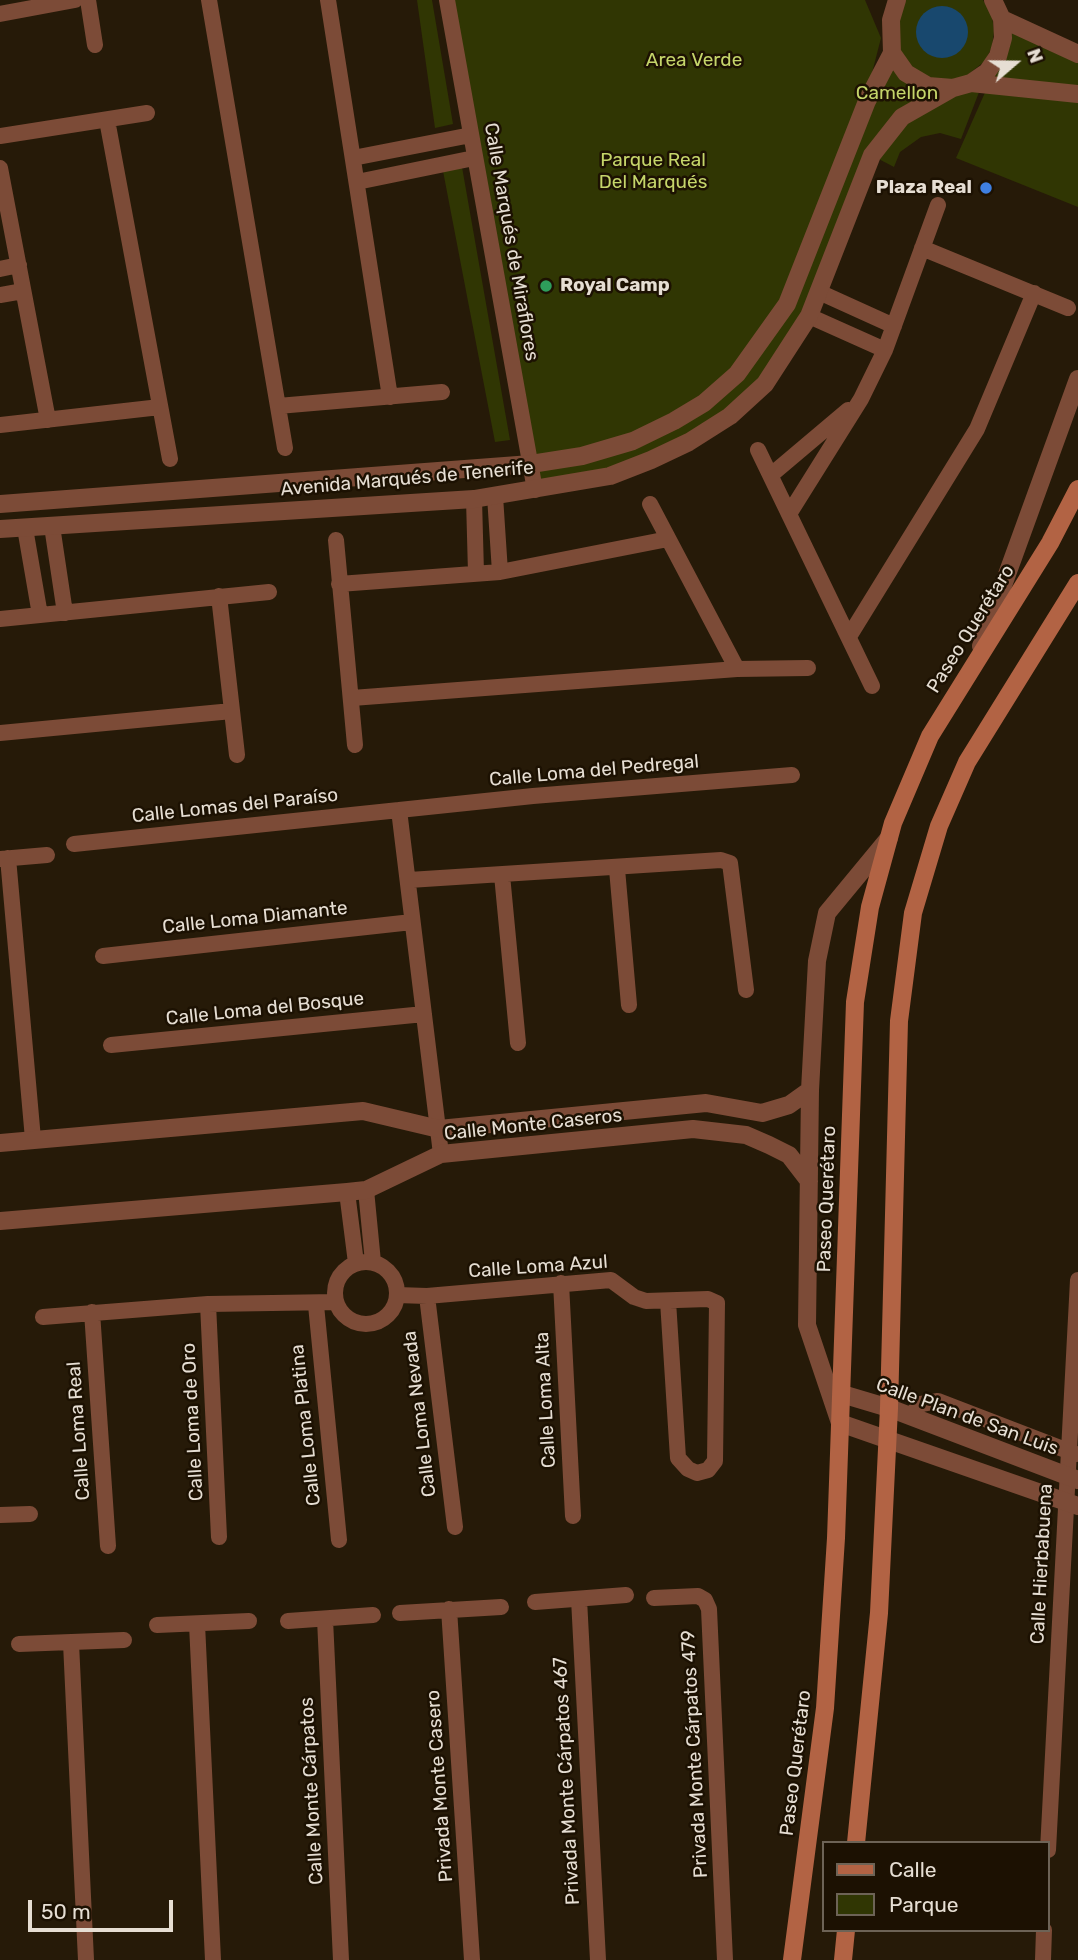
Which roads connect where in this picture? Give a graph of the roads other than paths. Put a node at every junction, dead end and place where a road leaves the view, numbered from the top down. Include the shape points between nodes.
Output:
1 (75, 0) edge
2 (88, 0) edge
3 (209, 0) edge
4 (328, 0) edge
5 (447, 0) edge
6 (882, 0) edge
7 (897, 0) edge
8 (993, 0) edge
9 (0, 14) edge
10 (1002, 19) junction
11 (891, 20) junction
12 (94, 45) dead end
13 (892, 52) junction
14 (1078, 54) edge
15 (971, 83) junction
16 (953, 89) junction
17 (1078, 94) edge
18 (147, 113) dead end
19 (107, 120) junction
20 (471, 135) junction
21 (0, 136) edge
22 (353, 158) junction
23 (474, 158) junction
24 (0, 168) edge
25 (357, 182) junction
26 (938, 205) dead end
27 (922, 248) junction
28 (19, 265) junction
29 (0, 269) edge
30 (23, 291) junction
31 (819, 292) junction
32 (1034, 293) junction
33 (0, 295) edge
34 (1068, 308) dead end
35 (809, 316) junction
36 (894, 326) junction
37 (885, 350) junction
38 (1078, 379) edge
39 (442, 392) dead end
40 (390, 397) junction
41 (861, 399) junction
42 (278, 406) junction
43 (160, 407) junction
44 (48, 420) junction
45 (0, 425) edge
46 (285, 449) dead end
47 (758, 450) dead end
48 (170, 459) dead end
49 (531, 464) junction
50 (771, 475) junction
51 (1078, 489) edge
52 (535, 491) junction
53 (495, 496) junction
54 (474, 499) junction
55 (0, 504) edge
56 (650, 504) dead end
57 (789, 514) junction
58 (52, 527) junction
59 (25, 528) junction
60 (0, 529) edge
61 (668, 539) junction
62 (336, 540) dead end
63 (500, 572) junction
64 (476, 573) junction
65 (1078, 583) edge
66 (339, 584) junction
67 (269, 592) dead end
68 (219, 596) junction
69 (65, 613) junction
70 (40, 615) junction
71 (0, 620) edge
72 (850, 635) junction
73 (976, 659) junction
74 (808, 668) dead end
75 (737, 669) junction
76 (872, 685) dead end
77 (352, 698) junction
78 (232, 711) junction
79 (0, 733) edge
80 (355, 745) dead end
81 (237, 755) dead end
82 (792, 775) dead end
83 (400, 810) junction
84 (889, 838) junction
85 (74, 844) dead end
86 (47, 855) dead end
87 (4, 859) edge
88 (617, 869) junction
89 (502, 875) junction
90 (409, 880) junction
91 (412, 922) junction
92 (103, 956) dead end
93 (746, 990) dead end
94 (629, 1005) dead end
95 (424, 1014) junction
96 (518, 1043) dead end
97 (111, 1045) dead end
98 (810, 1090) junction
99 (439, 1129) junction
100 (33, 1139) junction
101 (0, 1143) edge
102 (441, 1154) junction
103 (809, 1181) junction
104 (356, 1191) junction
105 (0, 1221) edge
106 (373, 1262) junction
107 (356, 1264) junction
108 (1078, 1280) edge
109 (561, 1283) junction
110 (397, 1295) junction
111 (427, 1296) junction
112 (668, 1301) junction
113 (336, 1302) junction
114 (208, 1304) junction
115 (316, 1305) junction
116 (92, 1312) junction
117 (43, 1317) dead end
118 (842, 1394) junction
119 (889, 1408) junction
120 (910, 1416) junction
121 (840, 1423) junction
122 (888, 1439) junction
123 (1073, 1453) edge
124 (1073, 1478) edge
125 (1072, 1504) edge
126 (30, 1514) dead end
127 (0, 1515) edge
128 (573, 1516) dead end
129 (455, 1527) dead end
130 (219, 1537) dead end
131 (338, 1540) dead end
132 (108, 1546) dead end
133 (626, 1595) dead end
134 (654, 1598) dead end
135 (579, 1599) junction
136 (535, 1602) dead end
137 (501, 1607) dead end
138 (449, 1609) junction
139 (400, 1613) dead end
140 (373, 1615) dead end
141 (325, 1619) junction
142 (249, 1621) dead end
143 (288, 1621) dead end
144 (197, 1624) junction
145 (157, 1625) dead end
146 (124, 1640) dead end
147 (71, 1643) junction
148 (19, 1644) dead end
149 (856, 1841) edge
150 (1049, 1841) edge
151 (846, 1932) edge
152 (1044, 1932) edge
153 (86, 1960) edge
154 (213, 1960) edge
155 (341, 1960) edge
156 (472, 1960) edge
157 (598, 1960) edge
158 (725, 1960) edge
159 (792, 1960) edge
160 (843, 1960) edge
161 (1043, 1960) edge

1 - 9 street
2 - 12 street
3 - 42 street
4 - 22 street
5 - 20 street, Calle Marqués de Miraflores
6 - 11 street
7 - 11 street
8 - 10 street
10 - 14 street
10 - 15 street via 998,56 987,72
11 - 13 street
13 - 16 street via 906,73 917,80
13 - 49 street, Avenida Marqués de Tenerife via 867,101 787,304 737,374 704,403 633,441
15 - 16 street, Avenida Marqués de Tenerife
15 - 17 street
16 - 31 street, Avenida Marqués de Tenerife via 902,117 872,155
18 - 19 street
19 - 21 street
19 - 43 street
20 - 22 street
20 - 23 street, Calle Marqués de Miraflores
22 - 25 street
23 - 25 street
23 - 49 street, Calle Marqués de Miraflores
24 - 28 street
25 - 40 street
26 - 27 street
27 - 32 street
27 - 36 street
28 - 29 street
28 - 30 street
30 - 33 street
30 - 44 street
31 - 35 street, Avenida Marqués de Tenerife
31 - 36 street
32 - 34 street
32 - 72 street via 977,429
35 - 37 street
35 - 52 street, Avenida Marqués de Tenerife via 765,384 730,416 689,442 610,476
36 - 37 street
37 - 41 street
38 - 73 street
39 - 40 street
40 - 42 street
41 - 50 street
41 - 57 street
42 - 46 street
43 - 44 street
43 - 48 street
44 - 45 street
47 - 50 street
49 - 52 street, Calle Marqués de Miraflores
49 - 55 street, Avenida Marqués de Tenerife
50 - 57 street
51 - 73 main road, Paseo Querétaro via 1050,543
52 - 53 street, Avenida Marqués de Tenerife
53 - 54 street, Avenida Marqués de Tenerife
53 - 63 street
54 - 58 street, Avenida Marqués de Tenerife
54 - 64 street
56 - 61 street
57 - 72 street
58 - 59 street, Avenida Marqués de Tenerife
58 - 69 street
59 - 60 street, Avenida Marqués de Tenerife
59 - 70 street
61 - 63 street
61 - 75 street
62 - 66 street
63 - 64 street
64 - 66 street
65 - 119 main road via 967,762 939,826 914,913 898,1021
66 - 77 street
67 - 68 street
68 - 69 street
68 - 78 street
69 - 70 street
70 - 71 street
72 - 76 street
73 - 84 main road, Paseo Querétaro via 930,736
74 - 75 street
75 - 77 street
77 - 80 street
78 - 79 street
78 - 81 street
82 - 83 street, Calle Loma del Pedregal
83 - 85 street, Calle Lomas del Paraíso
83 - 90 street
84 - 98 street via 827,913 817,961
84 - 118 main road, Paseo Querétaro via 870,907 855,1002
86 - 87 street
87 - 100 street
88 - 89 street
88 - 93 street via 730,863
88 - 94 street
89 - 90 street
89 - 96 street
90 - 91 street
91 - 92 street, Calle Loma Diamante
91 - 95 street
95 - 97 street, Calle Loma del Bosque
95 - 99 street
98 - 99 street, Calle Monte Caseros via 789,1105 762,1112 706,1103
98 - 103 street
99 - 100 street, Calle Monte Caseros via 363,1111
99 - 102 street
100 - 101 street, Calle Monte Caseros
102 - 103 street, Calle Monte Caseros via 693,1129 746,1135 789,1155
102 - 104 street, Calle Monte Caseros
103 - 121 street via 807,1325
104 - 105 street, Calle Monte Caseros
104 - 106 street
104 - 107 street
106 - 107 street
106 - 110 street via 395,1281
107 - 113 street via 342,1272 335,1286
108 - 123 street, Calle Hierbabuena
109 - 111 street, Calle Loma Azul
109 - 112 street, Calle Loma Azul via 611,1280 634,1297
109 - 128 street, Calle Loma Alta
110 - 111 street, Calle Loma Azul
110 - 113 street via 391,1311 378,1322 361,1324 345,1317
111 - 129 street, Calle Loma Nevada
112 - 112 street, Calle Loma Azul via 708,1299 717,1303 715,1461 708,1470 697,1473 678,1458
113 - 115 street
114 - 115 street
114 - 116 street
114 - 130 street, Calle Loma de Oro
115 - 131 street, Calle Loma Platina
116 - 117 street
116 - 132 street, Calle Loma Real
118 - 119 street, Calle Plan de San Luis
118 - 121 main road, Paseo Querétaro
119 - 120 street, Calle Plan de San Luis
119 - 122 main road
120 - 123 street via 921,1404 938,1401
120 - 124 street, Calle Plan de San Luis
121 - 122 street
121 - 159 main road, Paseo Querétaro via 825,1708
122 - 125 street
122 - 149 main road via 879,1613
123 - 124 street, Calle Hierbabuena
124 - 125 street, Calle Hierbabuena
125 - 150 street, Calle Hierbabuena
126 - 127 street
133 - 135 street
134 - 158 street, Privada Monte Cárpatos 479 via 698,1596 709,1609
135 - 136 street
135 - 157 street, Privada Monte Cárpatos 467
137 - 138 street
138 - 139 street
138 - 156 street, Privada Monte Casero
140 - 141 street
141 - 143 street
141 - 155 street, Calle Monte Cárpatos
142 - 144 street
144 - 145 street
144 - 154 street
146 - 147 street
147 - 148 street
147 - 153 street
151 - 160 main road
152 - 161 street

